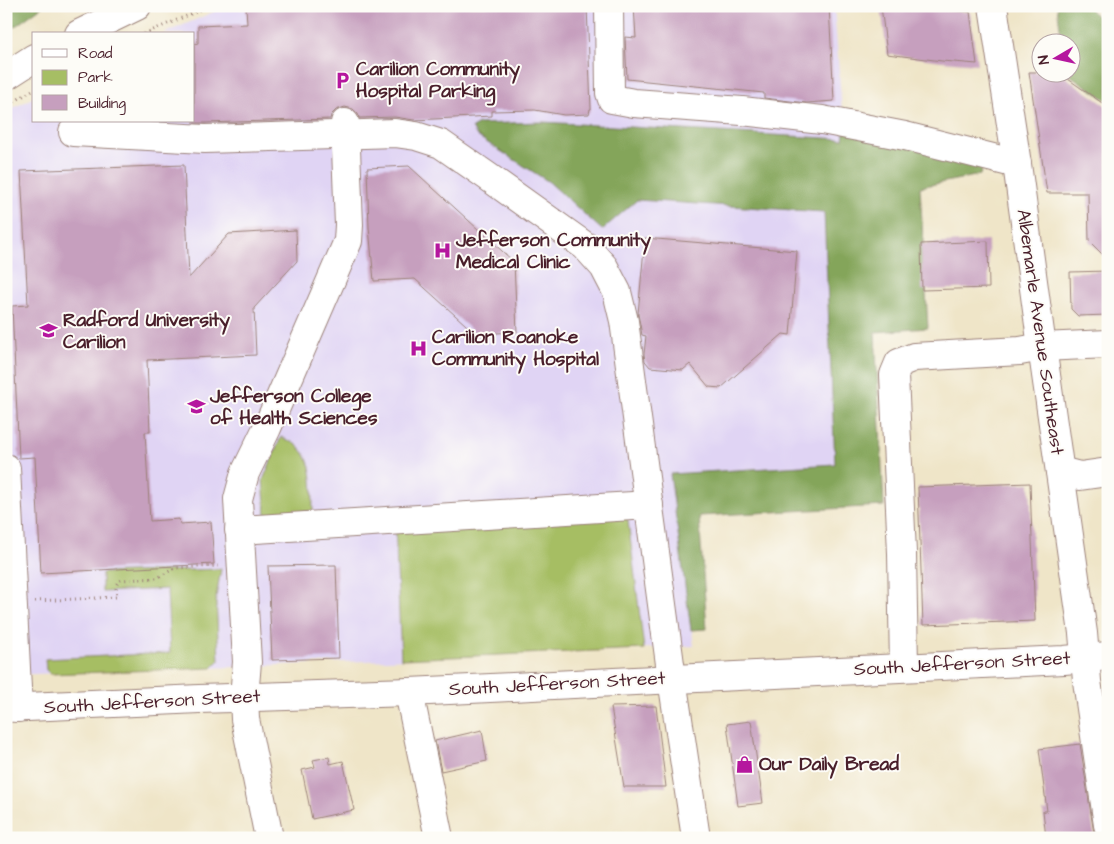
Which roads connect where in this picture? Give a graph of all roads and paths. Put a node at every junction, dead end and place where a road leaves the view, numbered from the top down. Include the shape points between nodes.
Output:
1 (137, 6) edge
2 (210, 6) edge
3 (609, 6) edge
4 (993, 6) edge
5 (83, 32) edge
6 (149, 32) edge
7 (32, 59) edge
8 (6, 76) edge
9 (32, 90) edge
10 (6, 106) edge
11 (345, 129) junction
12 (72, 132) dead end
13 (1017, 164) junction
14 (1108, 344) edge
15 (1042, 347) junction
16 (6, 468) edge
17 (1060, 470) junction
18 (1108, 472) edge
19 (649, 505) junction
20 (239, 530) junction
21 (226, 566) dead end
22 (32, 601) dead end
23 (1096, 657) edge
24 (904, 667) junction
25 (672, 678) junction
26 (409, 692) junction
27 (244, 697) junction
28 (12, 708) edge
29 (1108, 825) edge
30 (269, 838) edge
31 (439, 838) edge
32 (696, 838) edge

1 - 5 street
2 - 6 path
3 - 13 street via 612,99 822,120 905,136
4 - 13 street, Albemarle Avenue Southeast
7 - 8 street
9 - 10 path
11 - 12 street via 205,139
11 - 19 street via 416,136 441,144 585,246 604,267 617,292 624,321
11 - 20 street via 348,241 245,473 238,499
13 - 15 street, Albemarle Avenue Southeast
14 - 15 street
15 - 17 street, Albemarle Avenue Southeast
15 - 24 street via 914,357 899,363 894,375
16 - 28 street
17 - 18 street via 1080,476
17 - 23 street, Albemarle Avenue Southeast via 1083,633
19 - 20 street
19 - 25 street
20 - 27 street via 247,662
21 - 22 path via 175,568 157,578 118,581 117,597
23 - 24 street, South Jefferson Street
23 - 29 street, Albemarle Avenue Southeast
24 - 25 street, South Jefferson Street
25 - 26 street, South Jefferson Street
25 - 32 street
26 - 27 street, South Jefferson Street
26 - 31 street
27 - 28 street, South Jefferson Street
27 - 30 street via 245,719

